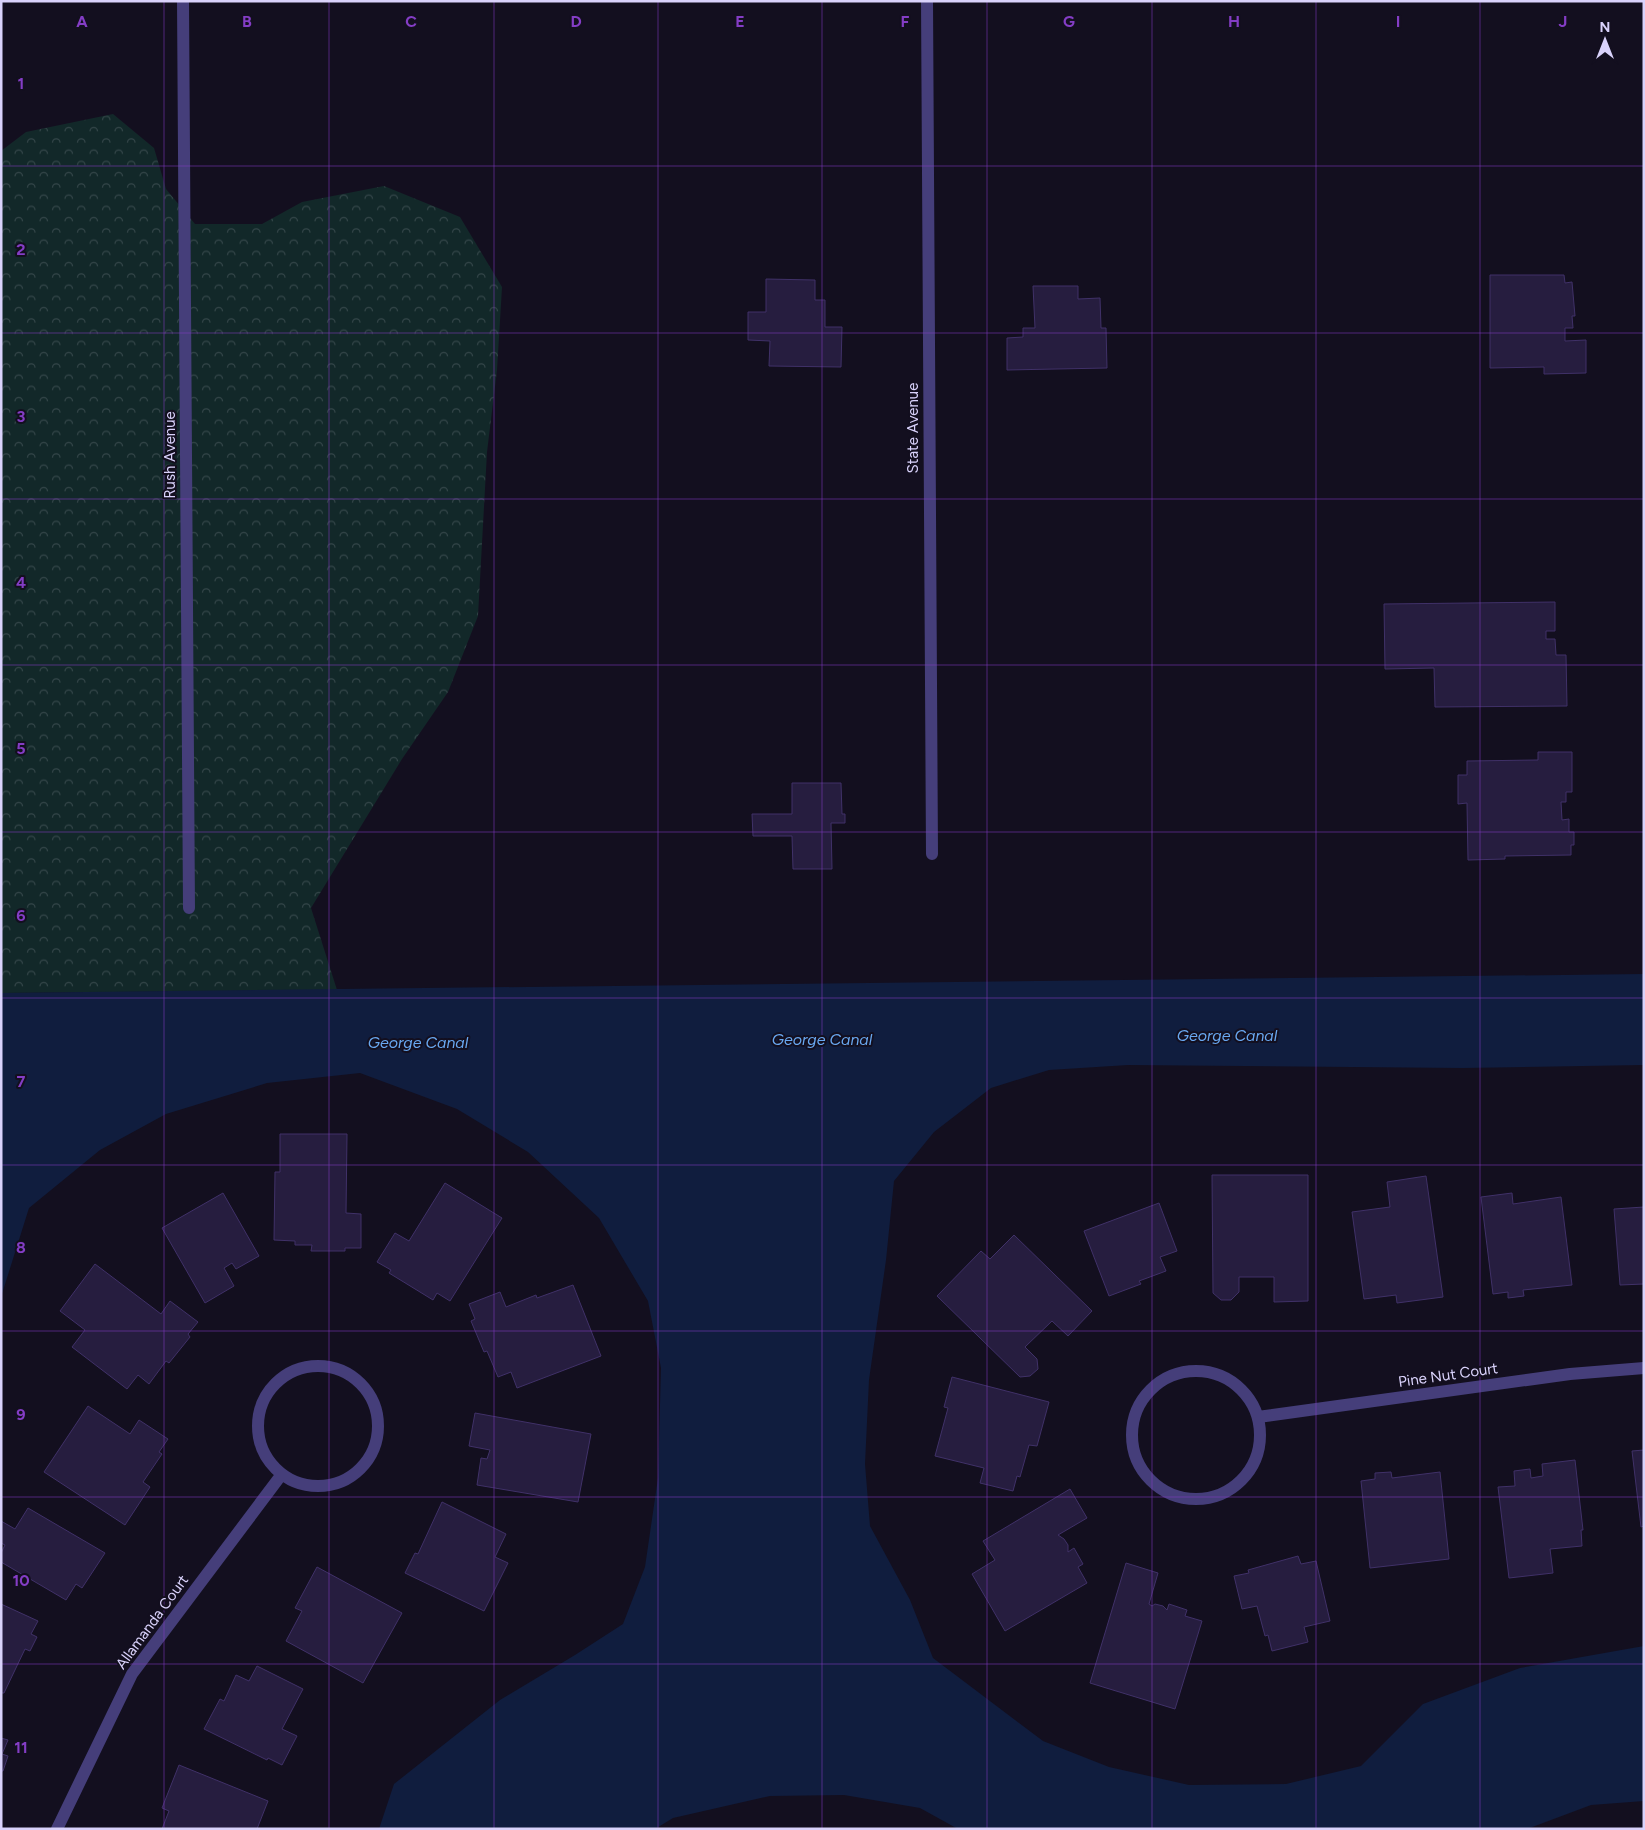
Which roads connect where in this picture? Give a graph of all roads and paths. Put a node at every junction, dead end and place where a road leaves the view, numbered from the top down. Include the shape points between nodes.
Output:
1 (183, 1) edge
2 (927, 1) edge
3 (932, 854) dead end
4 (189, 908) dead end
5 (1644, 1368) edge
6 (1258, 1417) junction
7 (282, 1474) junction
8 (57, 1829) edge

1 - 4 street, Rush Avenue
2 - 3 street, State Avenue
5 - 6 street, Pine Nut Court via 1570,1374
6 - 6 street via 1248,1396 1232,1381 1211,1372 1189,1370 1167,1377 1139,1402 1132,1424 1132,1446 1144,1475 1161,1490 1182,1498 1205,1499 1236,1486 1251,1469 1259,1447
7 - 7 street via 300,1483 321,1486 334,1483 359,1470 371,1453 378,1427 375,1406 365,1388 350,1374 312,1366 292,1372 274,1383 257,1419 259,1440 267,1459
7 - 8 street, Allamanda Court via 132,1674

